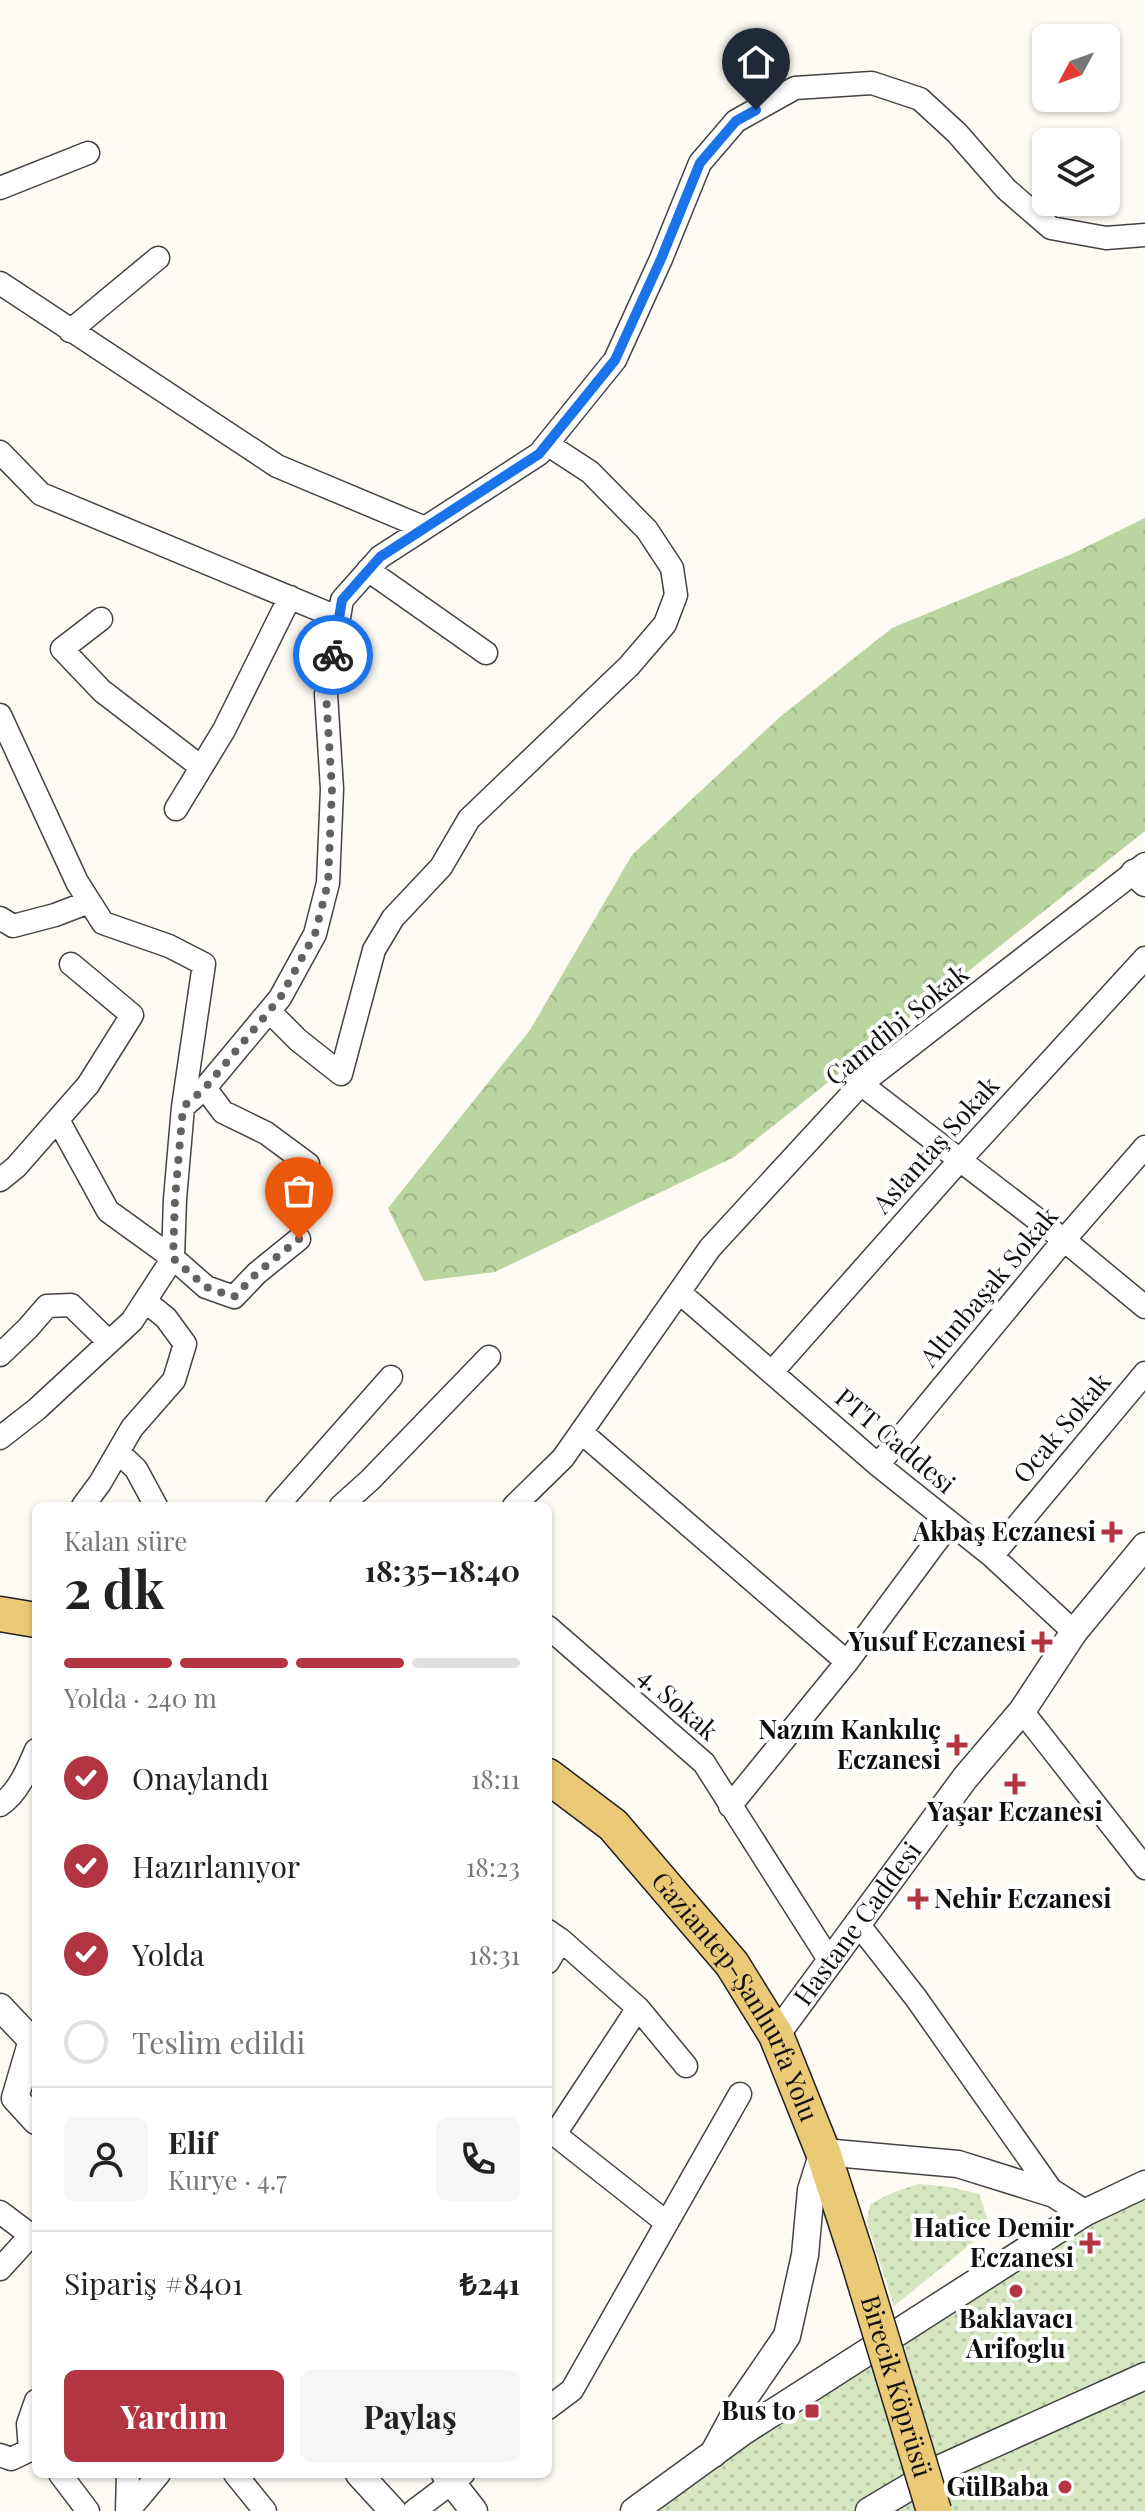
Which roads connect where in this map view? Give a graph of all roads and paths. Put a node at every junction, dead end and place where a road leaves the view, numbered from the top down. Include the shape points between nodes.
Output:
1 (88, 153) dead end
2 (0, 188) edge
3 (1145, 235) edge
4 (158, 258) dead end
5 (0, 283) edge
6 (70, 331) junction
7 (547, 444) junction
8 (0, 452) edge
9 (425, 528) junction
10 (368, 570) junction
11 (290, 597) junction
12 (339, 618) junction
13 (101, 619) dead end
14 (486, 653) dead end
15 (0, 715) edge
16 (201, 767) junction
17 (176, 809) dead end
18 (1141, 873) edge
19 (89, 902) junction
20 (0, 918) edge
21 (1145, 958) edge
22 (71, 964) dead end
23 (269, 1011) junction
24 (861, 1084) junction
25 (205, 1088) junction
26 (183, 1107) junction
27 (58, 1120) junction
28 (1145, 1147) edge
29 (959, 1161) junction
30 (308, 1164) dead end
31 (5, 1168) edge
32 (299, 1239) dead end
33 (1064, 1240) junction
34 (173, 1258) junction
35 (679, 1292) junction
36 (145, 1301) junction
37 (1145, 1307) edge
38 (109, 1342) junction
39 (0, 1355) edge
40 (489, 1357) dead end
41 (772, 1372) junction
42 (1145, 1373) edge
43 (391, 1377) dead end
44 (581, 1432) junction
45 (0, 1438) edge
46 (118, 1452) junction
47 (878, 1465) junction
48 (86, 1502) edge
49 (154, 1502) edge
50 (281, 1502) edge
51 (345, 1502) edge
52 (518, 1502) edge
53 (950, 1523) junction
54 (1145, 1546) edge
55 (992, 1556) junction
56 (0, 1614) edge
57 (32, 1619) edge
58 (552, 1630) edge
59 (1074, 1632) junction
60 (847, 1662) junction
61 (1022, 1711) junction
62 (32, 1759) edge
63 (552, 1779) edge
64 (0, 1805) edge
65 (730, 1806) junction
66 (1145, 1868) edge
67 (858, 1924) junction
68 (555, 1936) edge
69 (830, 1961) junction
70 (0, 2007) edge
71 (638, 2008) junction
72 (776, 2035) junction
73 (32, 2040) edge
74 (32, 2048) edge
75 (686, 2066) dead end
76 (740, 2094) dead end
77 (32, 2117) edge
78 (552, 2130) edge
79 (552, 2132) edge
80 (823, 2152) junction
81 (1145, 2184) edge
82 (1054, 2194) junction
83 (0, 2212) edge
84 (1084, 2213) junction
85 (667, 2223) junction
86 (32, 2236) edge
87 (32, 2238) edge
88 (858, 2260) joint
89 (0, 2269) edge
90 (1145, 2376) edge
91 (552, 2405) edge
92 (32, 2430) edge
93 (713, 2454) junction
94 (0, 2455) edge
95 (63, 2478) edge
96 (128, 2478) edge
97 (156, 2478) edge
98 (238, 2478) edge
99 (363, 2478) edge
100 (452, 2478) edge
101 (454, 2478) edge
102 (88, 2511) edge
103 (128, 2511) edge
104 (265, 2511) edge
105 (393, 2511) edge
106 (414, 2511) edge
107 (474, 2511) edge
108 (634, 2511) edge
109 (869, 2511) edge
110 (934, 2511) edge

1 - 2 street
3 - 7 street via 1106,238 1051,228 920,99 872,83 795,88 736,121 700,163 615,360
4 - 6 street
5 - 6 street
6 - 9 street via 277,466
7 - 9 street
7 - 23 street via 590,472 647,530 672,568 676,595 665,624 629,666 469,819 441,867 393,918 374,950 341,1074
8 - 11 street via 41,494
9 - 10 street
10 - 12 street via 342,600
10 - 14 street
11 - 12 street
11 - 16 street
12 - 23 street via 326,694 332,789 328,883 315,934
13 - 16 street via 62,649 102,691
15 - 19 street
16 - 17 street
18 - 24 street, Çamdibi Sokak
19 - 20 street via 13,926
19 - 26 street via 103,923 204,964
21 - 29 street, Aslantaş Sokak
22 - 27 street via 132,1015 88,1085
23 - 25 street
24 - 29 street
24 - 35 street, Çamdibi Sokak via 710,1248
25 - 26 street
25 - 30 street via 223,1112 266,1133
26 - 34 street
27 - 31 street
27 - 34 street via 108,1211
28 - 33 street, Altınbaşak Sokak
29 - 33 street
29 - 41 street, Aslantaş Sokak
32 - 34 street via 234,1297 206,1287
33 - 37 street
33 - 47 street, Altınbaşak Sokak
34 - 36 street
35 - 41 street, PTT Caddesi
35 - 44 street
36 - 38 street
36 - 46 street via 185,1344 174,1380
38 - 39 street via 71,1305 47,1306
38 - 45 street
40 - 51 street
41 - 47 street, PTT Caddesi
42 - 55 street, Ocak Sokak
43 - 50 street
44 - 52 street
44 - 60 street
46 - 48 street
46 - 49 street via 136,1469
47 - 53 street, PTT Caddesi
53 - 55 street, PTT Caddesi
53 - 60 street
54 - 59 street, Hastane Caddesi
55 - 59 street, PTT Caddesi
56 - 57 main road
58 - 65 street, 4. Sokak via 704,1763
59 - 61 street, Hastane Caddesi
60 - 65 street
61 - 66 street
61 - 67 street, Hastane Caddesi via 965,1778
62 - 64 street
63 - 72 main road, Gaziantep-Şanlıurfa Yolu via 613,1825 732,1964
65 - 69 street, 4. Sokak
67 - 69 street, Hastane Caddesi
67 - 82 street
68 - 71 street
69 - 72 street, Hastane Caddesi
70 - 73 street
71 - 75 street
71 - 78 street
72 - 80 main road, Gaziantep-Şanlıurfa Yolu
74 - 77 street via 15,2098
76 - 85 street
79 - 85 street
80 - 82 street via 958,2164
80 - 88 main road, Gaziantep-Şanlıurfa Yolu
80 - 93 street via 811,2190 805,2255 787,2336
81 - 84 street
82 - 84 street
83 - 86 street
84 - 93 street
85 - 91 street via 572,2390
87 - 89 street
88 - 110 main road, Birecik Köprüsü, bridge
90 - 109 street via 943,2467
92 - 94 street via 30,2450 11,2459
93 - 108 street
95 - 102 street
96 - 103 street
97 - 103 street
98 - 104 street
99 - 105 street
100 - 106 street
101 - 107 street

